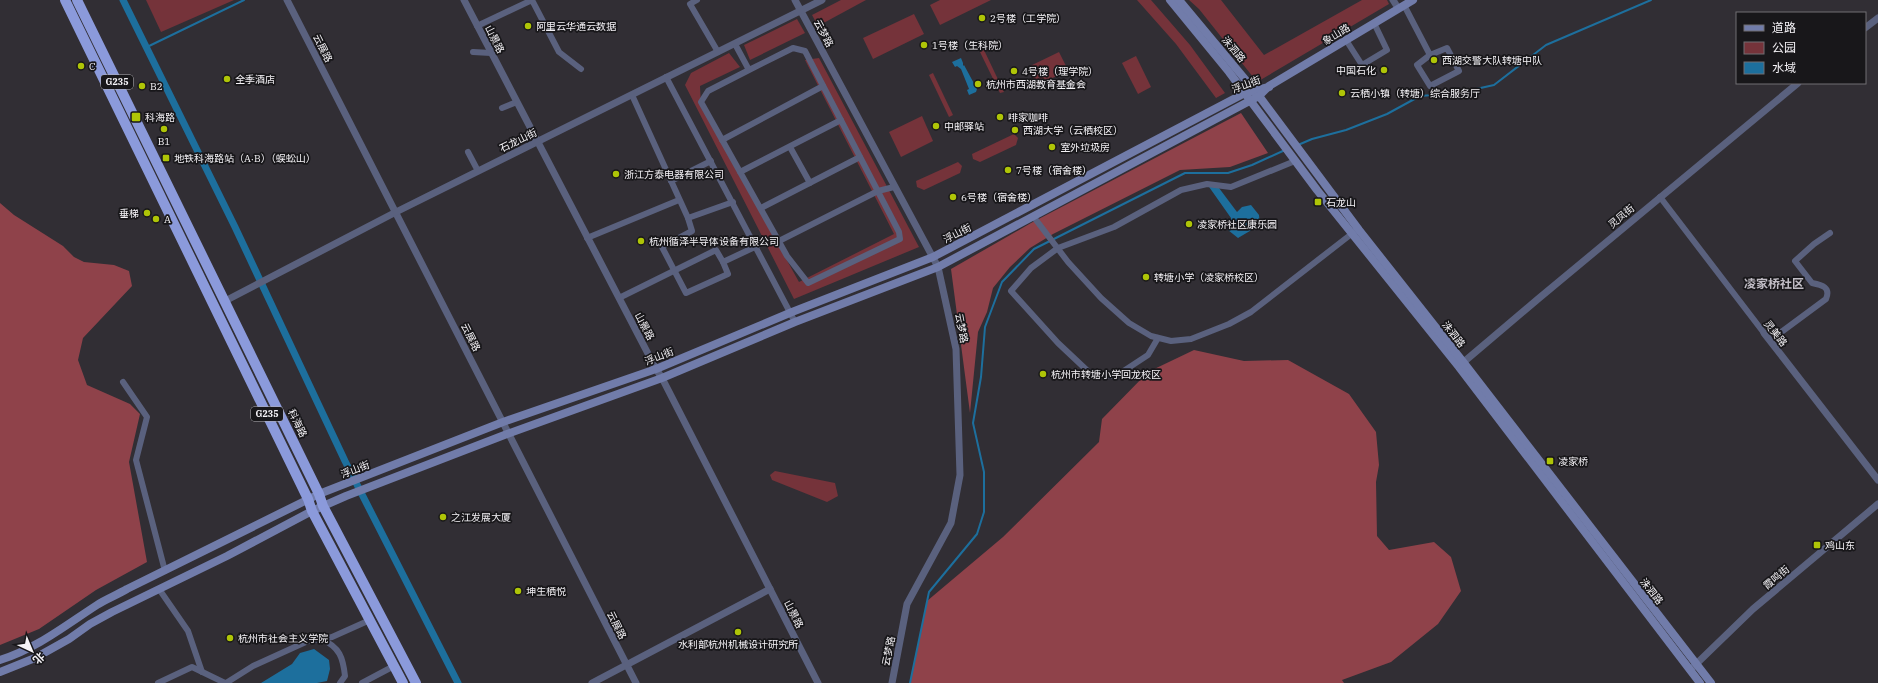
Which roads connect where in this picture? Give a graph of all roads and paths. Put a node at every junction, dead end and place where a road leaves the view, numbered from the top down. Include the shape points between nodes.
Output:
1 (65, 0) edge
2 (77, 0) edge
3 (287, 0) edge
4 (464, 0) edge
5 (532, 0) edge
6 (697, 0) edge
7 (795, 0) edge
8 (822, 0) edge
9 (1170, 0) edge
10 (1179, 0) edge
11 (1393, 0) edge
12 (1412, 0) edge
13 (688, 2) edge
14 (1401, 6) junction
15 (801, 11) junction
16 (1878, 18) edge
17 (1374, 23) junction
18 (477, 26) junction
19 (1866, 27) edge
20 (1346, 40) junction
21 (735, 44) junction
22 (473, 52) dead end
23 (718, 52) junction
24 (491, 53) junction
25 (1430, 55) junction
26 (580, 69) dead end
27 (749, 70) junction
28 (666, 77) junction
29 (1797, 84) edge
30 (823, 86) junction
31 (1269, 86) joint
32 (1245, 93) junction
33 (1257, 93) junction
34 (632, 94) junction
35 (1250, 100) junction
36 (517, 102) junction
37 (502, 108) dead end
38 (841, 120) junction
39 (722, 140) junction
40 (537, 141) junction
41 (790, 147) junction
42 (468, 152) dead end
43 (860, 157) junction
44 (711, 161) junction
45 (1296, 161) junction
46 (478, 171) junction
47 (740, 172) junction
48 (671, 181) junction
49 (810, 183) junction
50 (894, 187) junction
51 (878, 191) junction
52 (1660, 197) junction
53 (679, 200) junction
54 (733, 202) junction
55 (761, 208) junction
56 (396, 212) junction
57 (1033, 216) junction
58 (688, 218) junction
59 (1356, 232) junction
60 (1830, 233) dead end
61 (587, 238) junction
62 (779, 241) junction
63 (757, 246) junction
64 (1056, 246) junction
65 (932, 257) junction
66 (723, 262) junction
67 (938, 267) junction
68 (674, 271) junction
69 (619, 298) junction
70 (225, 301) junction
71 (792, 312) junction
72 (796, 322) junction
73 (1764, 333) junction
74 (1158, 338) junction
75 (1462, 365) junction
76 (656, 369) junction
77 (662, 378) junction
78 (123, 382) dead end
79 (503, 422) junction
80 (507, 434) junction
81 (1878, 480) edge
82 (319, 494) junction
83 (308, 499) junction
84 (1878, 504) edge
85 (323, 506) junction
86 (312, 511) junction
87 (166, 571) junction
88 (159, 589) junction
89 (770, 589) junction
90 (370, 620) junction
91 (322, 639) junction
92 (0, 660) edge
93 (394, 666) junction
94 (627, 666) junction
95 (1693, 666) junction
96 (0, 672) edge
97 (202, 672) junction
98 (238, 676) junction
99 (158, 683) edge
100 (226, 683) edge
101 (236, 683) edge
102 (340, 683) edge
103 (362, 683) edge
104 (403, 683) edge
105 (416, 683) edge
106 (592, 683) edge
107 (636, 683) edge
108 (818, 683) edge
109 (892, 683) edge
110 (1700, 683) edge
111 (1711, 683) edge

1 - 83 highway, G235
2 - 70 highway, 科海路 / G235
3 - 56 street, 云展路
4 - 18 street, 山景路
5 - 18 street
5 - 26 street via 559,52
6 - 13 street
7 - 15 street, 云梦路
8 - 15 street, 石龙山街
9 - 32 main road, 洙泗路
10 - 33 main road, 洙泗路
11 - 14 street
12 - 14 main road, 象山路
13 - 23 street
14 - 17 main road, 象山路
14 - 25 street
15 - 21 street, 石龙山街
15 - 50 street, 云梦路
16 - 19 street
17 - 20 main road, 象山路
17 - 20 street via 1387,50 1369,61 1362,65
18 - 24 street, 山景路
20 - 31 main road, 象山路
21 - 23 street, 石龙山街
21 - 27 street
22 - 24 street
23 - 28 street, 石龙山街
24 - 36 street, 山景路
25 - 25 street via 1447,48 1459,71 1430,86 1417,65
27 - 30 street via 793,48 805,51
27 - 39 street via 708,91 701,102
28 - 34 street, 石龙山街
28 - 44 street
29 - 52 street, 灵凤街
30 - 38 street
30 - 39 street
31 - 33 main road, 浮山街
32 - 33 main road, 浮山街
32 - 35 main road, 洙泗路
32 - 65 main road, 浮山街
33 - 35 main road, 浮山街
33 - 59 main road, 洙泗路
34 - 40 street, 石龙山街
34 - 48 street
35 - 45 main road, 洙泗路
35 - 57 main road, 浮山街
36 - 37 street
36 - 40 street, 山景路
38 - 41 street
38 - 43 street
39 - 47 street
40 - 46 street, 石龙山街
40 - 61 street, 山景路
41 - 47 street
41 - 49 street
42 - 46 street
43 - 49 street
43 - 51 street
44 - 48 street
44 - 54 street
45 - 59 main road, 洙泗路
45 - 64 street via 1231,187 1208,184 1182,190 1114,227
46 - 56 street, 石龙山街
47 - 55 street
48 - 53 street
49 - 55 street
50 - 51 street
50 - 65 street, 云梦路
51 - 62 street
51 - 62 street via 899,232 900,239 808,283
52 - 73 street, 灵美路
52 - 75 street, 灵凤街
53 - 58 street
53 - 61 street
54 - 58 street
54 - 63 street
55 - 62 street
56 - 70 street, 石龙山街
56 - 79 street, 云展路
57 - 64 street
57 - 67 main road, 浮山街
58 - 68 street via 692,231 662,247
59 - 74 street via 1251,312 1229,324 1191,339
59 - 75 main road, 洙泗路
60 - 73 street via 1795,261 1812,283 1825,287 1828,293 1826,300 1780,333
61 - 69 street, 山景路
63 - 66 street
63 - 71 street
64 - 74 street via 1101,298 1129,323
64 - 74 street via 1011,291 1058,343 1092,375 1116,376 1148,355
65 - 67 street, 云梦路
65 - 71 main road, 浮山街
66 - 68 street via 716,250
66 - 68 street via 728,274 686,293
67 - 72 main road, 浮山街
67 - 109 street, 云梦路 via 956,349 960,475 950,523 907,604
68 - 69 street
69 - 76 street, 山景路
70 - 82 highway, 科海路 / G235
71 - 72 street
71 - 76 main road, 浮山街
72 - 77 main road, 浮山街
73 - 81 street, 灵美路
75 - 95 main road, 洙泗路
76 - 77 street, 山景路
76 - 79 main road, 浮山街
77 - 80 main road, 浮山街
77 - 89 street, 山景路
78 - 87 street via 146,417 136,460
79 - 80 street, 云展路
79 - 82 main road, 浮山街
80 - 85 main road, 浮山街
80 - 94 street, 云展路
82 - 83 main road, 浮山街
82 - 85 highway, 科海路 / G235
83 - 86 highway, G235
83 - 87 main road, 浮山街
84 - 95 street, 霞鸣街 via 1753,609
85 - 86 main road, 浮山街
85 - 105 highway, 科海路 / G235
86 - 88 main road, 浮山街
86 - 90 highway, G235
87 - 92 main road, 浮山街 via 98,605 42,641
88 - 96 main road, 浮山街 via 90,624 35,658
88 - 97 street via 188,631
89 - 94 street
89 - 108 street, 山景路
90 - 91 street
90 - 93 highway, G235
91 - 98 street via 308,640 253,666
91 - 102 street via 330,643 343,658 345,676
93 - 103 street
93 - 104 highway, G235
94 - 106 street
94 - 107 street, 云展路
95 - 110 main road, 洙泗路
95 - 111 main road, 洙泗路
97 - 99 street via 192,667
97 - 100 street
98 - 100 street
98 - 101 street

